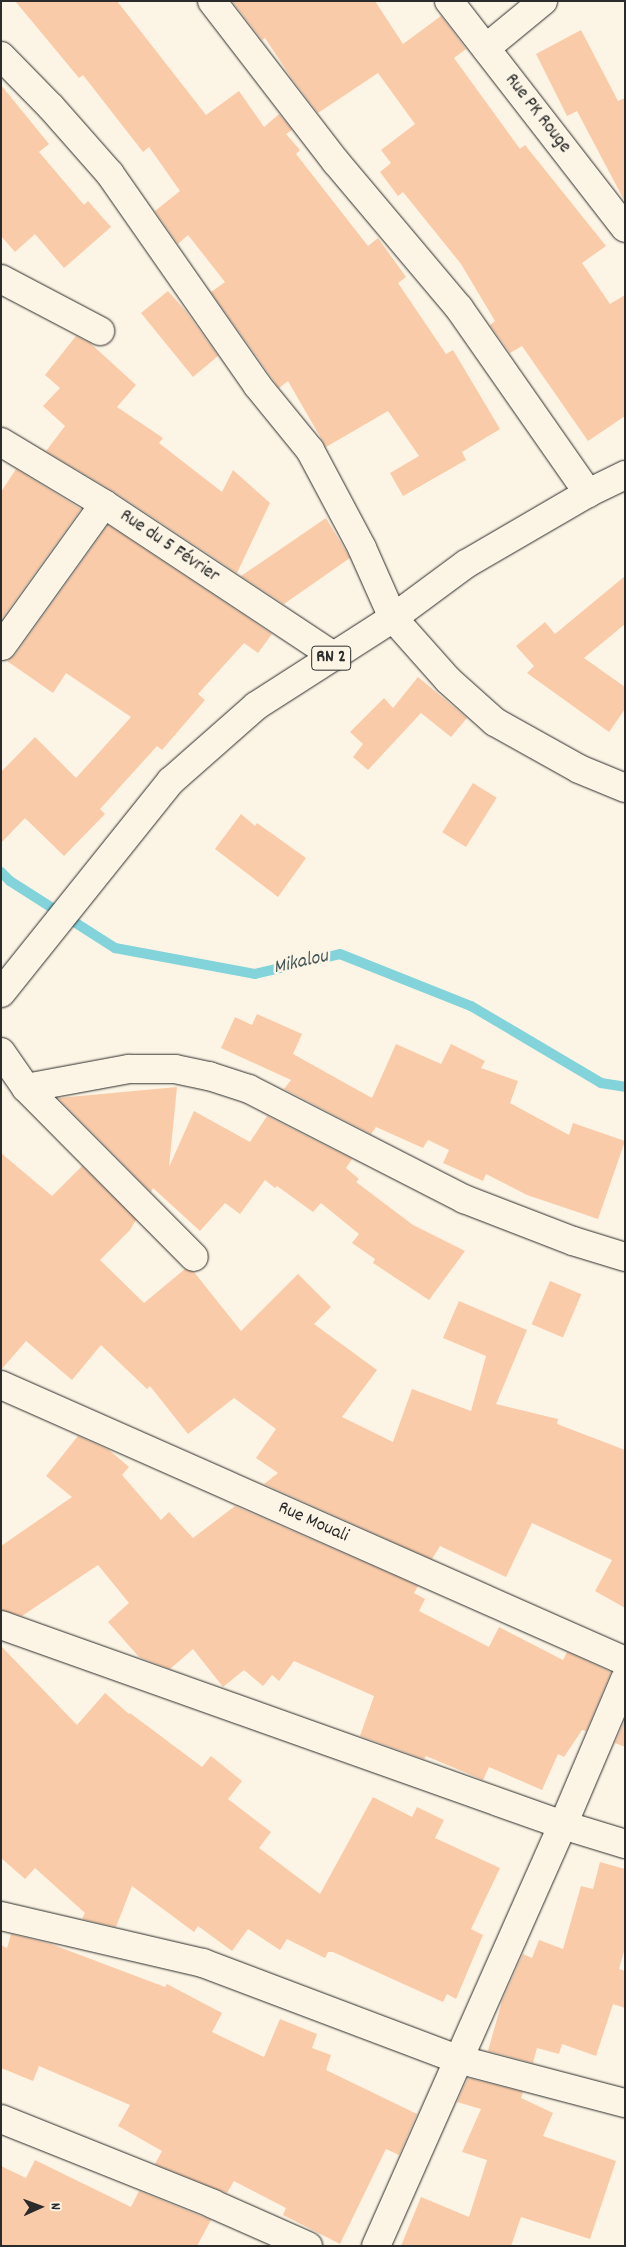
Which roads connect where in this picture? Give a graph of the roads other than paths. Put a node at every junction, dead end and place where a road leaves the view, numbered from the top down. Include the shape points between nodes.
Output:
1 (212, 1) edge
2 (449, 1) edge
3 (543, 1) edge
4 (486, 48) junction
5 (1, 56) edge
6 (625, 228) edge
7 (1, 279) edge
8 (100, 331) dead end
9 (1, 442) edge
10 (625, 475) edge
11 (588, 493) junction
12 (104, 504) junction
13 (393, 618) junction
14 (2, 646) edge
15 (334, 656) junction
16 (625, 788) edge
17 (1, 993) edge
18 (1, 1052) edge
19 (26, 1088) junction
20 (194, 1256) dead end
21 (625, 1257) edge
22 (1, 1385) edge
23 (1, 1625) edge
24 (625, 1661) edge
25 (625, 1679) edge
26 (563, 1825) junction
27 (625, 1844) edge
28 (1, 1916) edge
29 (457, 2059) junction
30 (625, 2103) edge
31 (1, 2119) edge
32 (308, 2246) edge
33 (376, 2246) edge

1 - 11 main road via 336,162 459,308
2 - 4 main road, Rue PK Rouge
3 - 4 main road
4 - 6 main road, Rue PK Rouge
5 - 13 main road via 110,174 258,385 310,450 362,548
7 - 8 main road
9 - 12 main road, Rue du 5 Février
10 - 11 main road, RN 2
11 - 13 main road, RN 2 via 466,564
12 - 14 main road
12 - 15 main road, Rue du 5 Février
13 - 15 main road, RN 2
13 - 16 main road via 448,680 495,722 579,769
15 - 17 main road, RN 2 via 256,706 171,781
18 - 19 main road
19 - 20 main road
19 - 21 main road via 129,1069 174,1069 209,1076 249,1089 464,1198 573,1241
22 - 24 main road, Rue Mouali
23 - 26 main road
25 - 26 main road
26 - 27 main road
26 - 29 main road
28 - 29 main road via 203,1963
29 - 30 main road
29 - 33 main road
31 - 32 main road

